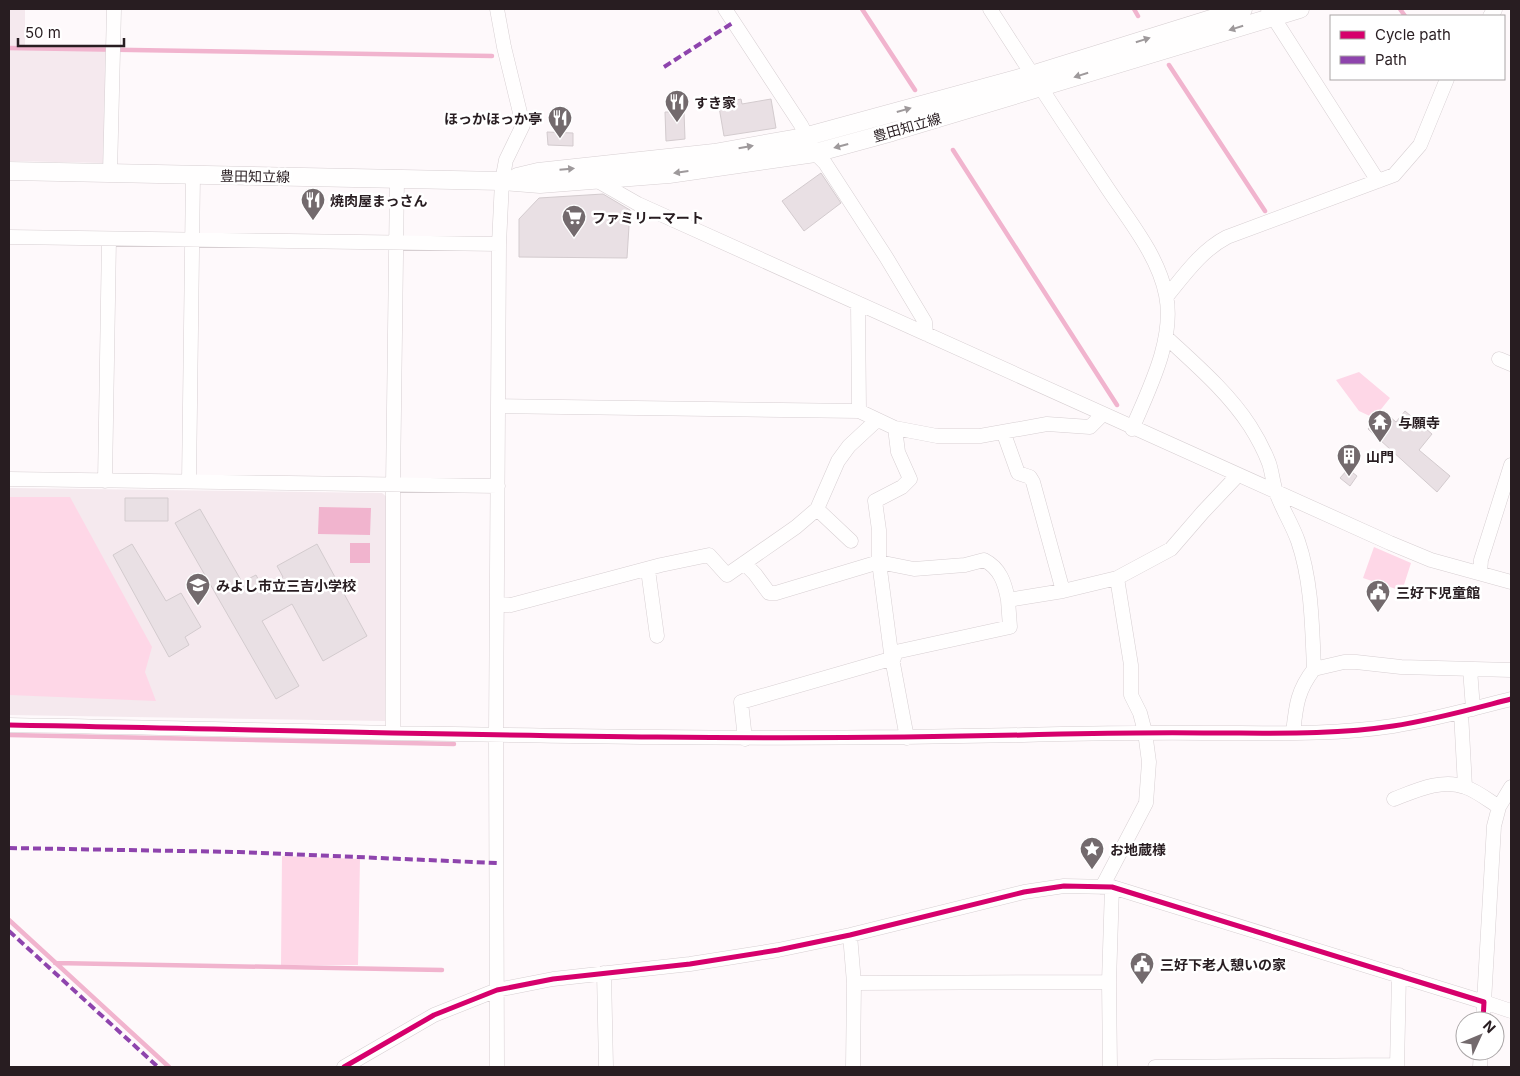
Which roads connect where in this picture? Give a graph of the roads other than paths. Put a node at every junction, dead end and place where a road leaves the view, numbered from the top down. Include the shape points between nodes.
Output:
1 (114, 9) edge
2 (497, 9) edge
3 (725, 9) edge
4 (990, 9) edge
5 (1243, 9) edge
6 (1300, 9) edge
7 (1271, 13) edge
8 (1447, 80) edge
9 (1035, 81) junction
10 (804, 136) junction
11 (815, 153) junction
12 (9, 171) edge
13 (110, 173) junction
14 (193, 175) junction
15 (397, 179) junction
16 (596, 180) junction
17 (502, 181) junction
18 (1378, 181) junction
19 (9, 237) edge
20 (109, 239) junction
21 (193, 239) junction
22 (396, 244) junction
23 (499, 244) junction
24 (1166, 296) junction
25 (858, 303) junction
26 (926, 334) junction
27 (1166, 337) junction
28 (498, 406) junction
29 (859, 412) junction
30 (1102, 415) junction
31 (877, 420) junction
32 (894, 428) junction
33 (1132, 429) junction
34 (1004, 434) junction
35 (1511, 465) edge
36 (1238, 475) junction
37 (9, 479) edge
38 (105, 481) junction
39 (190, 482) junction
40 (393, 486) junction
41 (498, 486) junction
42 (1276, 492) junction
43 (817, 509) junction
44 (851, 541) dead end
45 (879, 562) junction
46 (744, 563) junction
47 (648, 570) junction
48 (1480, 573) junction
49 (1117, 578) junction
50 (1511, 582) edge
51 (1063, 591) junction
52 (1008, 600) junction
53 (498, 604) junction
54 (657, 636) dead end
55 (892, 656) junction
56 (1314, 669) junction
57 (1470, 669) junction
58 (1511, 670) edge
59 (1511, 699) edge
60 (1467, 711) junction
61 (9, 725) edge
62 (393, 732) junction
63 (1145, 732) junction
64 (1293, 733) junction
65 (496, 736) junction
66 (744, 738) junction
67 (906, 738) junction
68 (1465, 787) junction
69 (1511, 787) edge
70 (1394, 799) dead end
71 (1499, 807) junction
72 (1107, 887) junction
73 (850, 935) junction
74 (604, 973) junction
75 (1399, 975) junction
76 (1109, 982) junction
77 (854, 983) junction
78 (497, 990) junction
79 (1484, 1002) junction
80 (1484, 1011) edge
81 (1511, 1011) edge
82 (1397, 1066) edge
83 (344, 1067) edge
84 (497, 1067) edge
85 (606, 1067) edge
86 (853, 1067) edge
87 (1110, 1067) edge
88 (1155, 1067) edge

1 - 13 street
2 - 17 street via 523,125 506,160
3 - 10 street
4 - 9 street
9 -> 5 main road, 豊田知立線
6 - 7 main road, 豊田知立線
7 -> 9 main road, 豊田知立線
7 - 18 street
8 - 18 street via 1420,145 1394,175
10 -> 9 main road, 豊田知立線
9 -> 11 main road, 豊田知立線 via 892,132
9 - 24 street via 1142,242 1158,271
10 - 11 street
17 -> 10 main road, 豊田知立線 via 538,172 714,153
11 -> 16 main road, 豊田知立線 via 669,174
11 - 26 street via 825,163 886,257 925,322
12 - 13 main road, 豊田知立線
13 - 14 main road, 豊田知立線
14 - 15 main road, 豊田知立線
14 - 21 street
15 - 17 main road, 豊田知立線
15 - 22 street
16 - 17 main road, 豊田知立線 via 540,184
16 - 25 street via 638,204
17 - 23 street
18 - 24 street via 1214,244
19 - 20 street
20 - 21 street
20 - 38 street
21 - 22 street
21 - 39 street
22 - 23 street
22 - 40 street
23 - 28 street
24 - 27 street
25 - 26 street
25 - 29 street
26 - 30 street
27 - 33 street
27 - 42 street via 1203,371 1249,425 1269,464
28 - 29 street
28 - 41 street
29 - 31 street
30 - 33 street
30 - 34 street via 1090,428 1047,424
31 - 32 street
31 - 43 street via 838,461
32 - 34 street via 937,436
32 - 45 street via 898,452 910,479 902,487 875,501 880,530
33 - 36 street
34 - 51 street via 1018,473 1030,477 1033,482
35 - 48 street via 1481,560
36 - 42 street
36 - 49 street via 1171,549
37 - 38 street
38 - 39 street
39 - 40 street
40 - 41 street
40 - 62 street
41 - 53 street
42 - 48 street via 1431,560
42 - 56 street via 1298,541 1306,575 1311,599
43 - 44 street
43 - 46 street via 796,528
45 - 46 street via 776,594 769,593
45 - 52 street via 914,569 965,565 984,560 1000,574
45 - 55 street
46 - 47 street via 727,575 710,555
47 - 53 street via 511,604
47 - 54 street
48 - 50 street
49 - 51 street
49 - 63 street via 1131,665 1131,695
51 - 52 street
52 - 55 street via 1010,627
53 - 65 street
55 - 66 street via 741,702
55 - 67 street
56 - 57 street via 1344,662
56 - 64 street via 1302,685
57 - 58 street
57 - 60 street
59 - 60 street
60 - 64 street via 1390,726
60 - 68 street
61 - 62 street
62 - 65 street
63 - 64 street
63 - 67 street
63 - 72 street via 1149,762 1146,804
65 - 66 street
65 - 78 street
66 - 67 street
68 - 70 street via 1451,784 1426,787
68 - 71 street
69 - 71 street
71 - 79 street via 1492,840
72 - 73 street via 1064,886 1024,892
72 - 75 street
72 - 76 street
73 - 74 street via 690,964
73 - 77 street
74 - 78 street
74 - 85 street
75 - 79 street
75 - 82 street
76 - 77 street
76 - 87 street
77 - 86 street
78 - 83 street via 434,1016
78 - 84 street
79 - 80 street
79 - 81 street
82 - 88 street

